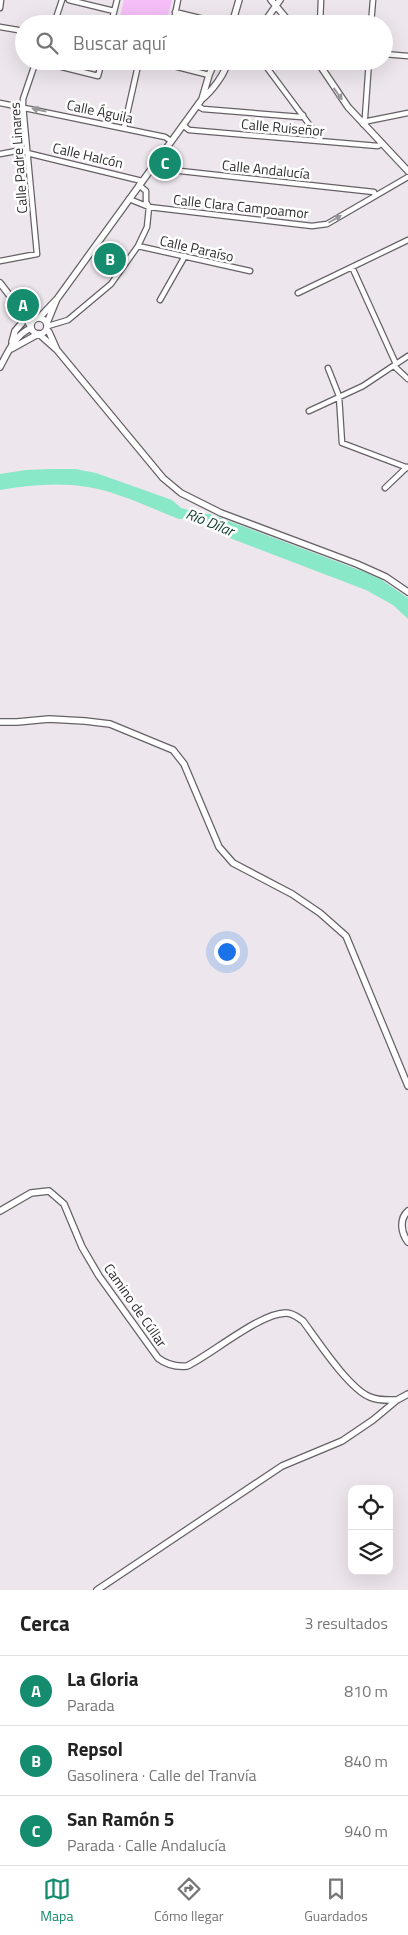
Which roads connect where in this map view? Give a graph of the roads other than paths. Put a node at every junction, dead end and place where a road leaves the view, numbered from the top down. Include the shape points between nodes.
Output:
1 (1, 0) edge
2 (62, 0) edge
3 (68, 0) edge
4 (117, 0) edge
5 (178, 0) edge
6 (240, 0) edge
7 (271, 0) edge
8 (321, 0) edge
9 (373, 0) edge
10 (278, 2) edge
11 (0, 8) edge
12 (114, 11) junction
13 (175, 12) junction
14 (57, 15) edge
15 (113, 15) edge
16 (174, 15) edge
17 (187, 15) edge
18 (235, 15) edge
19 (269, 15) edge
20 (285, 15) edge
21 (320, 15) edge
22 (372, 15) edge
23 (0, 27) edge
24 (15, 30) edge
25 (393, 55) edge
26 (408, 56) edge
27 (34, 70) edge
28 (74, 70) edge
29 (100, 70) edge
30 (137, 70) edge
31 (188, 70) edge
32 (212, 70) edge
33 (226, 70) edge
34 (269, 70) edge
35 (322, 70) edge
36 (368, 70) edge
37 (209, 77) junction
38 (216, 82) junction
39 (202, 99) junction
40 (0, 103) edge
41 (23, 106) junction
42 (198, 106) junction
43 (408, 113) edge
44 (303, 115) junction
45 (363, 124) junction
46 (183, 125) junction
47 (124, 128) junction
48 (172, 141) junction
49 (320, 141) junction
50 (382, 143) junction
51 (27, 151) junction
52 (0, 154) edge
53 (155, 164) junction
54 (408, 171) edge
55 (408, 177) edge
56 (141, 183) junction
57 (376, 196) junction
58 (129, 199) junction
59 (149, 207) junction
60 (408, 240) edge
61 (138, 246) junction
62 (184, 256) junction
63 (0, 261) edge
64 (352, 267) junction
65 (250, 271) dead end
66 (0, 283) edge
67 (298, 294) dead end
68 (57, 299) junction
69 (160, 300) dead end
70 (20, 309) junction
71 (38, 318) junction
72 (47, 326) junction
73 (31, 328) junction
74 (38, 334) junction
75 (10, 350) junction
76 (57, 350) junction
77 (408, 356) edge
78 (395, 365) junction
79 (0, 367) edge
80 (328, 368) dead end
81 (408, 379) edge
82 (339, 396) junction
83 (309, 411) dead end
84 (408, 467) edge
85 (384, 488) dead end
86 (408, 592) edge
87 (0, 722) edge
88 (408, 1086) edge
89 (0, 1210) edge
90 (408, 1211) edge
91 (408, 1242) edge
92 (408, 1394) edge
93 (397, 1400) junction
94 (97, 1590) edge

1 - 11 street
2 - 14 street
3 - 12 street
4 - 12 street
5 - 13 street
6 - 18 street
7 - 10 street
8 - 21 street
9 - 22 street
10 - 19 street
10 - 20 street
12 - 15 street
13 - 16 street
13 - 17 street
23 - 24 street
25 - 26 street
27 - 41 street, Calle Padre Linares
28 - 29 street via 98,76
30 - 47 street
31 - 37 street
32 - 37 street
33 - 38 street
34 - 44 street
35 -> 45 street
36 - 45 street
37 - 38 street
37 - 39 street
38 - 39 street
39 - 42 street
40 - 41 street, Calle Águila
47 -> 41 street, Calle Águila
41 - 51 street, Calle Padre Linares
42 - 44 street via 203,109
42 - 46 street
43 - 45 street
44 - 49 street
45 - 50 street
46 - 48 street
46 - 49 street, Calle Ruiseñor via 189,130
47 - 48 street, Calle Águila
48 - 53 street
49 - 50 street, Calle Ruiseñor via 378,146
50 - 54 street
51 - 52 street
51 - 56 street, Calle Halcón
51 - 63 street, Calle Padre Linares via 36,254
53 - 56 street
53 - 57 street, Calle Andalucía via 162,170 374,192
55 - 57 street, Calle Clara Campoamor
56 - 58 street
56 - 59 street
59 -> 57 street, Calle Clara Campoamor via 312,226 327,224
58 - 59 street, Calle Clara Campoamor
58 - 68 street
59 - 61 street via 147,227
60 - 64 street
61 - 62 street, Calle Paraíso
61 - 72 street via 111,284 86,306 68,320
62 - 65 street, Calle Paraíso
62 - 69 street
64 - 67 street
64 - 78 street
66 - 70 street
68 - 71 street
68 - 72 street
70 - 71 street
70 - 73 street
70 - 75 street via 22,323 15,332
71 - 72 street
71 - 73 street via 32,322
72 - 74 street
72 - 76 street
73 - 74 street
73 - 75 street via 23,331
74 - 75 street
74 - 76 street
75 - 79 street
76 - 86 street via 163,478 181,493 221,513 357,564 386,577
77 - 78 street
78 - 81 street
78 - 82 street via 363,386
80 - 82 street
82 - 83 street
82 - 84 street via 342,443
84 - 85 street
87 - 88 street via 49,719 110,724 173,750 184,764 210,827 226,856 233,863 292,894 346,936
89 - 93 street, Camino de Cúllar via 31,1194 49,1191 64,1204 82,1247 99,1276 158,1358 166,1363 187,1366 275,1314 294,1314 363,1394 382,1401
90 - 91 street via 402,1226
92 - 93 street
93 - 94 street via 342,1441 282,1466

